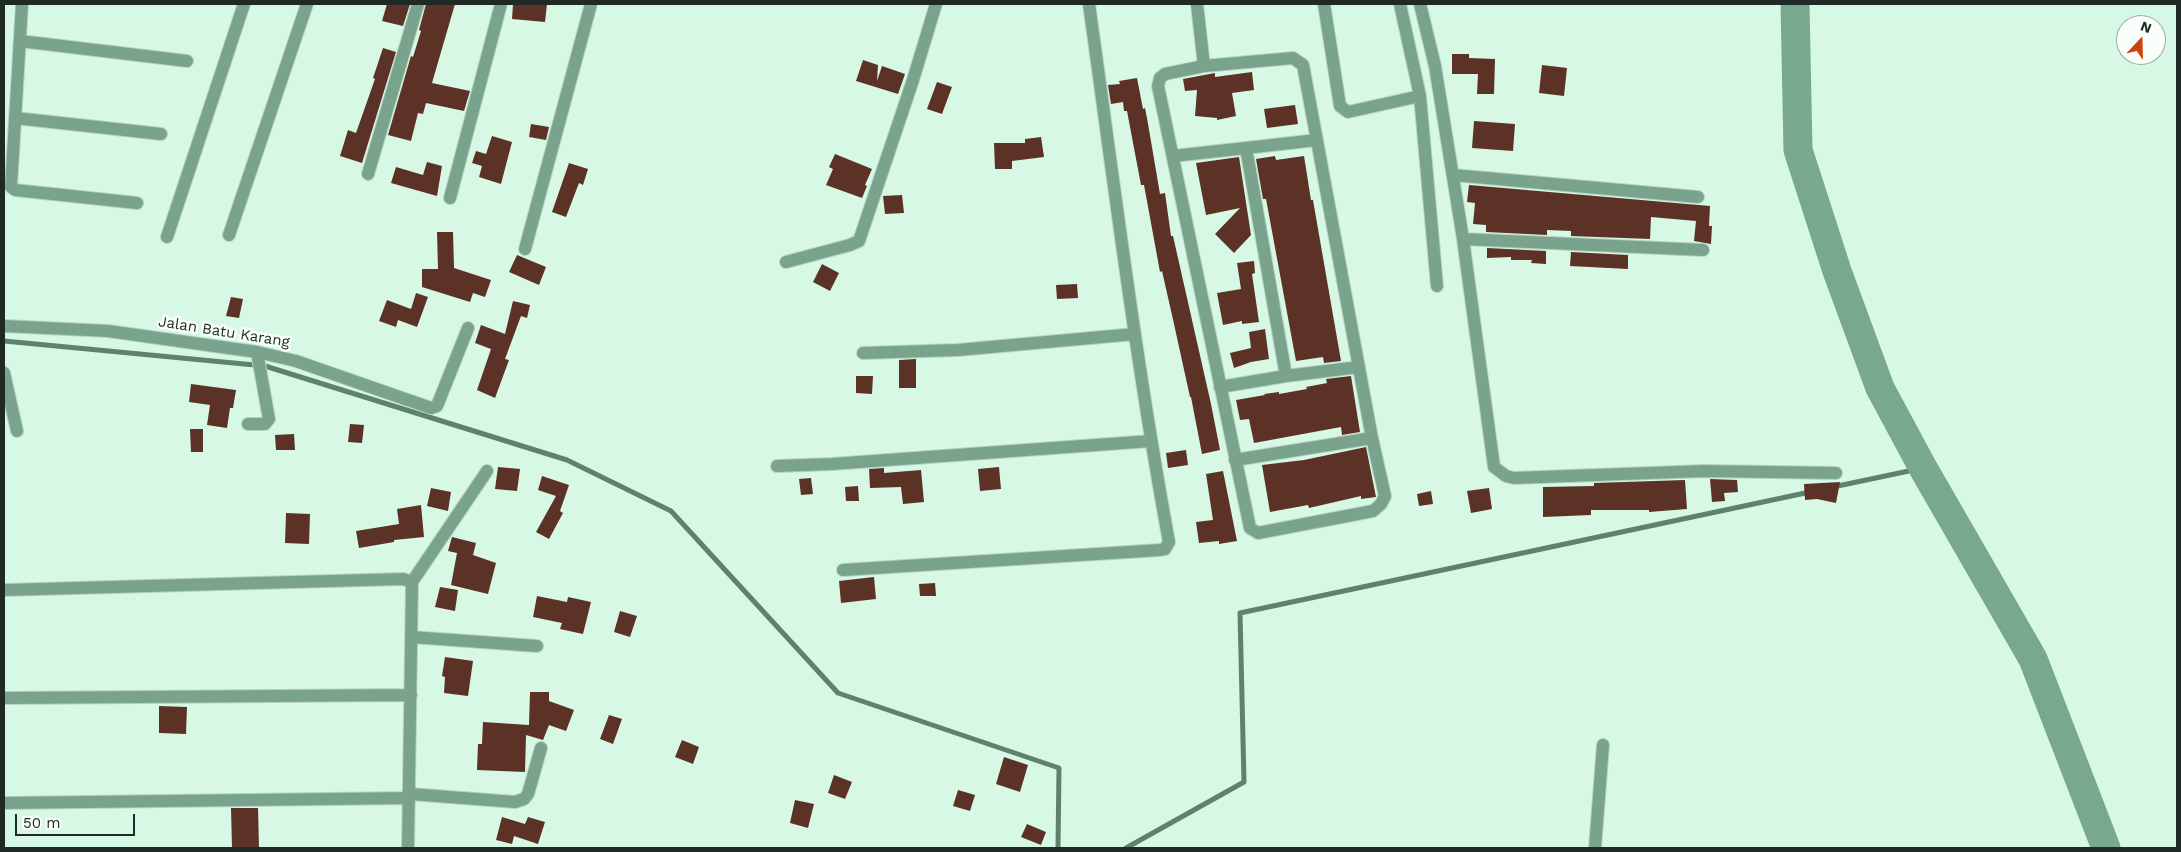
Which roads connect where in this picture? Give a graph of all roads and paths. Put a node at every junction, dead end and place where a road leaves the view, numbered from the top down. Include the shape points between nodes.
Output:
1 (22, 4) edge
2 (244, 4) edge
3 (307, 4) edge
4 (418, 4) edge
5 (501, 4) edge
6 (591, 4) edge
7 (936, 4) edge
8 (1089, 4) edge
9 (1197, 4) edge
10 (1324, 4) edge
11 (1400, 4) edge
12 (1420, 4) edge
13 (20, 41) junction
14 (187, 61) dead end
15 (1204, 66) junction
16 (1420, 96) junction
17 (15, 118) junction
18 (161, 134) dead end
19 (1317, 140) junction
20 (1246, 148) junction
21 (1173, 156) junction
22 (368, 174) dead end
23 (1452, 175) junction
24 (1698, 197) dead end
25 (450, 198) dead end
26 (137, 203) dead end
27 (230, 235) dead end
28 (167, 237) dead end
29 (1463, 238) junction
30 (525, 249) dead end
31 (1703, 250) dead end
32 (786, 262) dead end
33 (1437, 286) dead end
34 (4, 326) edge
35 (468, 328) dead end
36 (1134, 334) junction
37 (863, 354) dead end
38 (257, 356) junction
39 (1358, 367) junction
40 (4, 373) edge
41 (1286, 376) junction
42 (1220, 387) junction
43 (248, 424) dead end
44 (17, 431) dead end
45 (1372, 438) junction
46 (1151, 441) junction
47 (1235, 460) junction
48 (777, 466) dead end
49 (487, 471) dead end
50 (1836, 473) dead end
51 (843, 570) dead end
52 (412, 582) junction
53 (4, 590) edge
54 (411, 636) junction
55 (537, 646) dead end
56 (411, 695) junction
57 (4, 698) edge
58 (1604, 745) dead end
59 (541, 748) dead end
60 (409, 796) junction
61 (4, 803) edge
62 (408, 848) edge
63 (1595, 848) edge

1 - 13 street
2 - 28 street
3 - 27 street
4 - 22 street
5 - 25 street
6 - 30 street
7 - 32 street via 858,240
8 - 36 street
9 - 15 street
10 - 16 street via 1343,110 1348,112
11 - 16 street
12 - 23 street via 1435,66
13 - 14 street
13 - 17 street
15 - 19 street via 1298,60 1303,65
15 - 21 street via 1171,72 1160,78 1158,86
16 - 33 street
17 - 18 street
17 - 26 street via 11,187 15,190
19 - 20 street
19 - 39 street
20 - 21 street
20 - 41 street
21 - 42 street
23 - 24 street
23 - 29 street
29 - 31 street
29 - 50 street via 1492,459 1499,472 1514,478 1704,472
34 - 38 street, Jalan Batu Karang via 108,331
35 - 38 street, Jalan Batu Karang via 435,408 296,360
36 - 37 street via 958,350
36 - 46 street
38 - 43 street via 269,419 265,424
39 - 41 street
39 - 45 street
40 - 44 street
41 - 42 street
42 - 47 street
45 - 47 street
45 - 47 street via 1385,496 1377,508 1258,533 1250,528
46 - 48 street
46 - 51 street via 1169,542 1165,549
49 - 52 street
52 - 53 street via 403,579
52 - 54 street
54 - 55 street
54 - 56 street
56 - 57 street
56 - 60 street
58 - 63 street
59 - 60 street via 528,794 516,802
60 - 61 street
60 - 62 street

